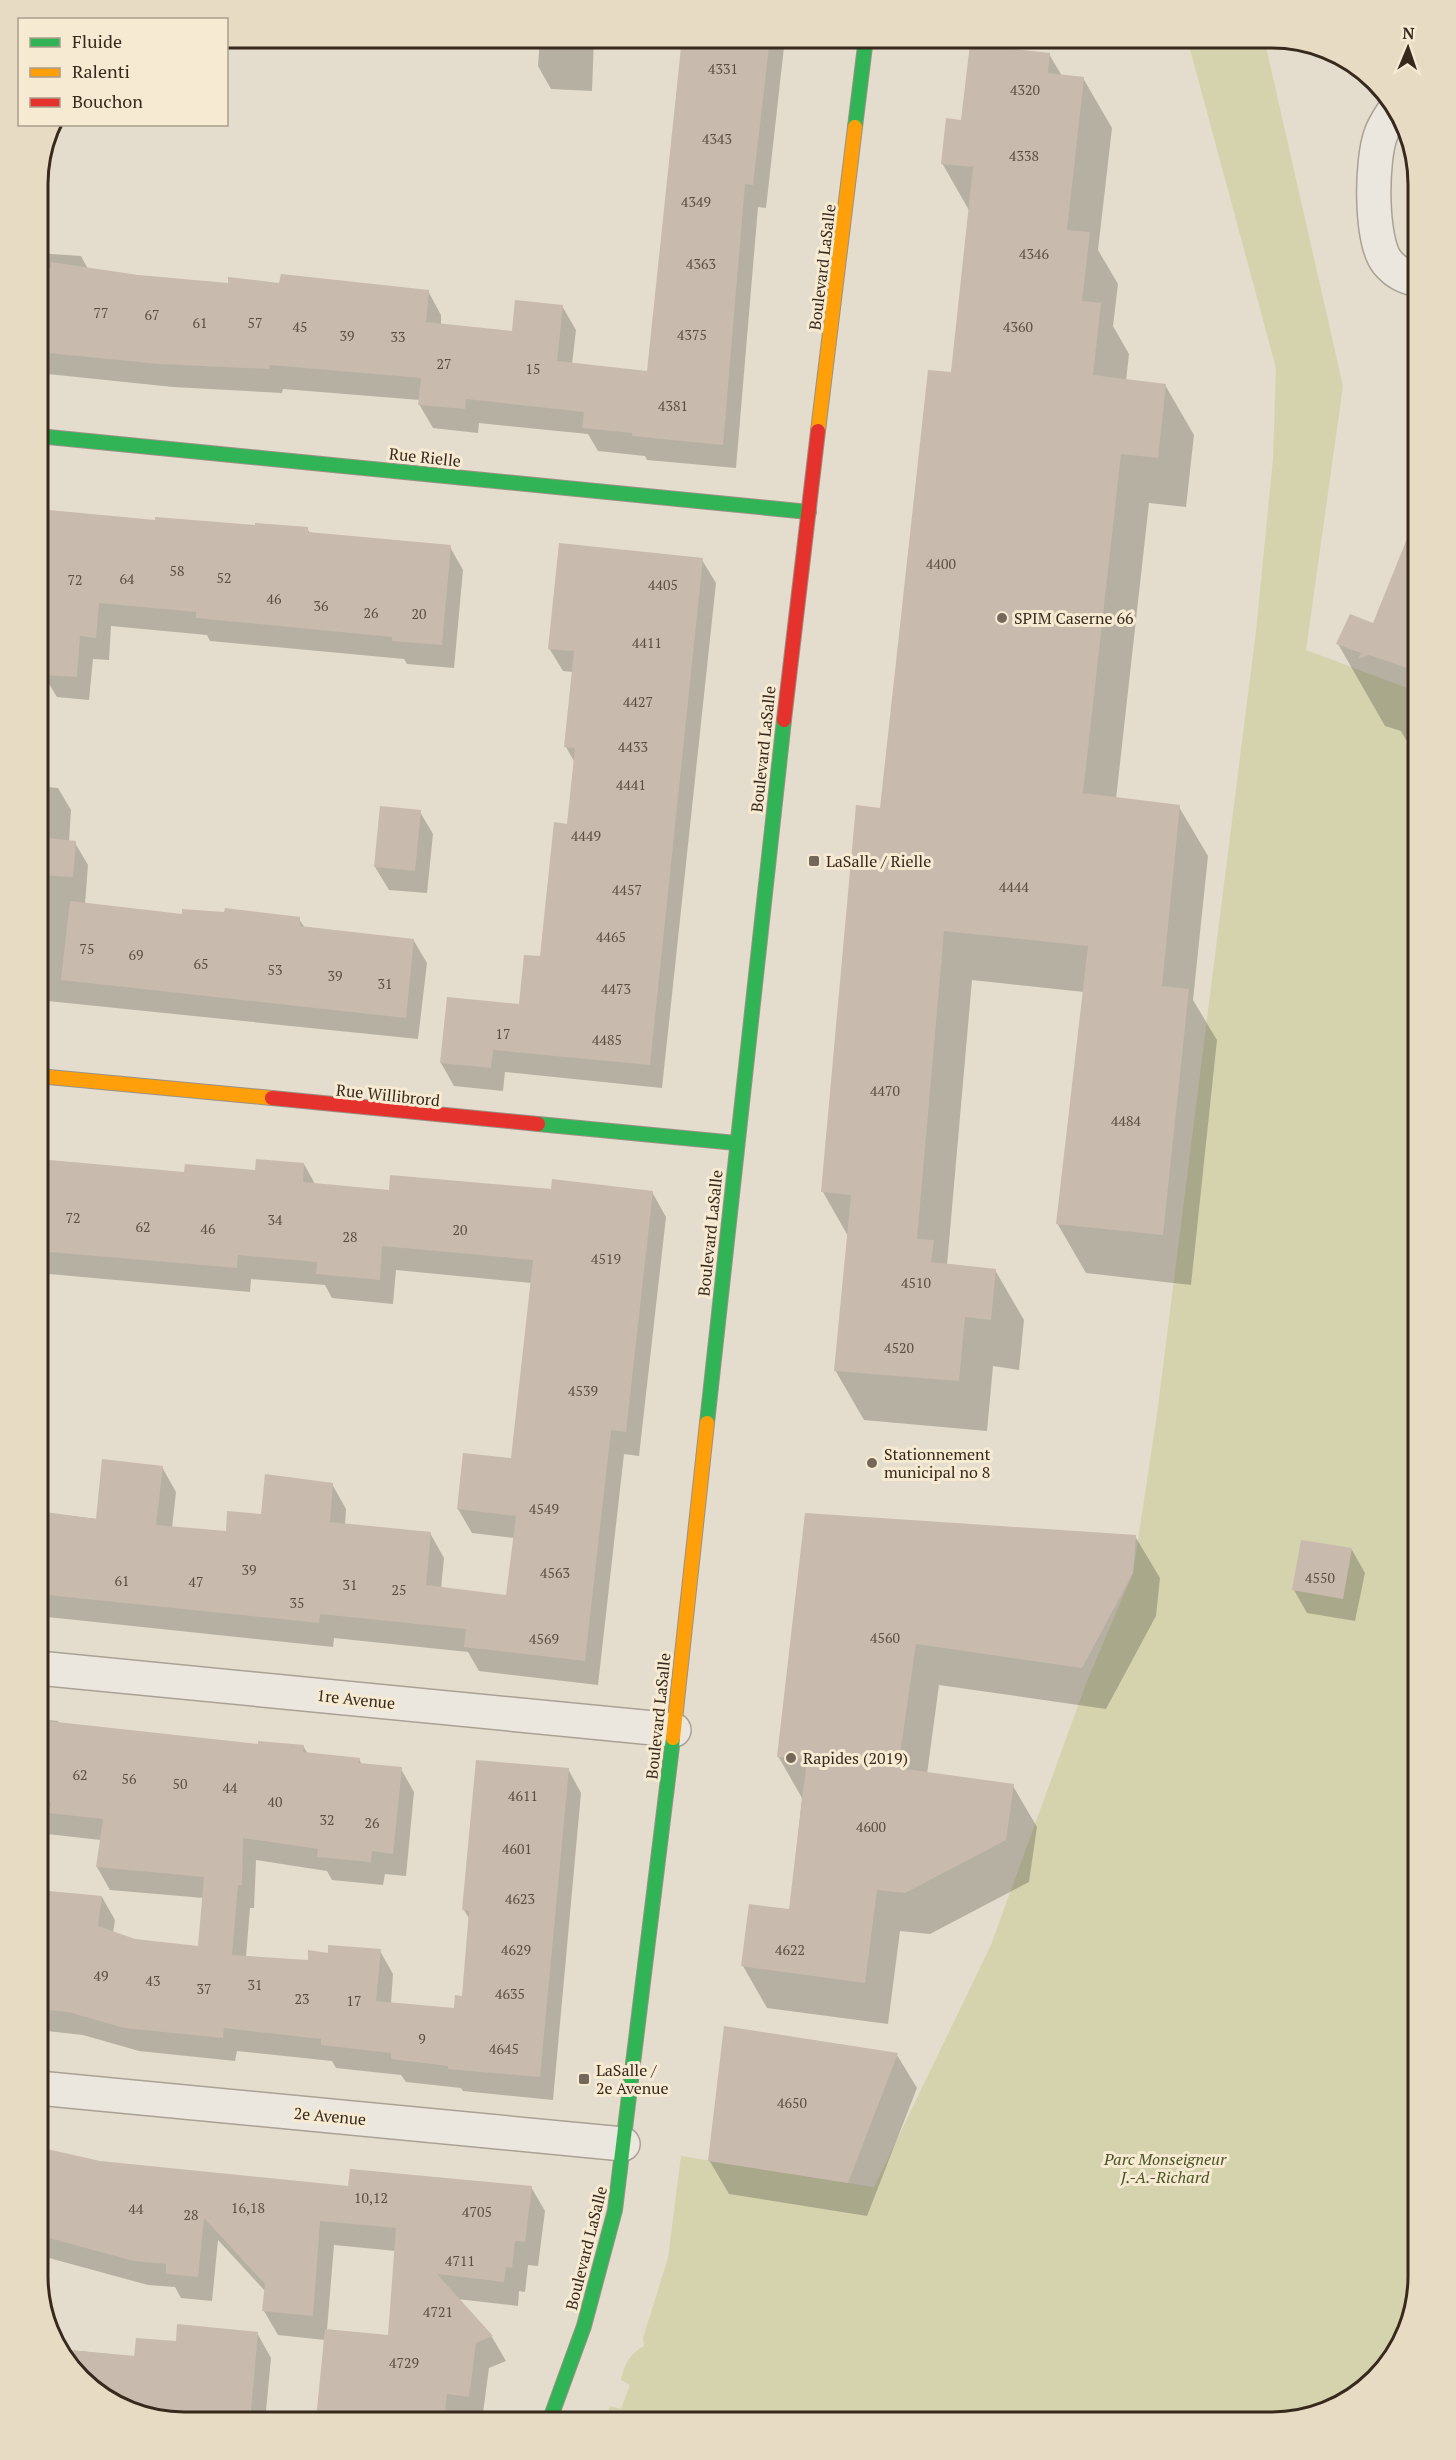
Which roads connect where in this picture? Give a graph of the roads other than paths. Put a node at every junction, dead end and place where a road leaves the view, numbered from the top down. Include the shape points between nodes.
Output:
1 (865, 48) edge
2 (1390, 117) edge
3 (1408, 278) edge
4 (48, 437) edge
5 (809, 512) junction
6 (48, 1077) edge
7 (736, 1143) junction
8 (48, 1669) edge
9 (674, 1730) junction
10 (48, 2089) edge
11 (623, 2144) junction
12 (553, 2412) edge

1 - 5 main road, Boulevard LaSalle
2 - 3 street via 1380,135 1374,185 1376,235 1386,261
4 - 5 main road, Rue Rielle
5 - 7 main road, Boulevard LaSalle
6 - 7 main road, Rue Willibrord
7 - 9 main road, Boulevard LaSalle
8 - 9 street, 1re Avenue
9 - 11 main road, Boulevard LaSalle
10 - 11 street, 2e Avenue
11 - 12 main road, Boulevard LaSalle via 615,2210 602,2264

